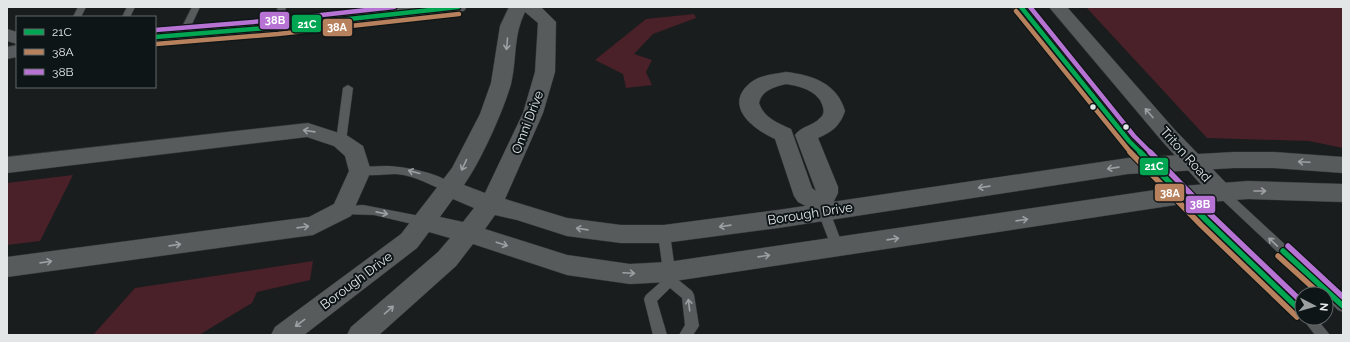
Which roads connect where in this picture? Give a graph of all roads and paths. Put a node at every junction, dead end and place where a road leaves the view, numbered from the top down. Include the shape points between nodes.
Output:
1 (82, 7) edge
2 (131, 7) edge
3 (196, 7) edge
4 (282, 7) edge
5 (458, 7) edge
6 (518, 7) edge
7 (530, 7) edge
8 (1021, 7) edge
9 (1058, 7) edge
10 (77, 16) edge
11 (126, 16) edge
12 (277, 27) junction
13 (183, 35) junction
14 (156, 37) edge
15 (348, 88) dead end
16 (341, 141) junction
17 (1194, 163) junction
18 (7, 165) edge
19 (1152, 165) junction
20 (1343, 165) edge
21 (360, 171) junction
22 (1221, 192) junction
23 (1343, 193) edge
24 (1182, 195) junction
25 (490, 205) junction
26 (436, 206) junction
27 (822, 208) junction
28 (343, 210) junction
29 (468, 233) junction
30 (664, 234) junction
31 (837, 246) junction
32 (7, 267) edge
33 (669, 277) junction
34 (1294, 304) edge
35 (1343, 306) edge
36 (1315, 326) edge
37 (1318, 326) edge
38 (284, 335) edge
39 (360, 335) edge
40 (660, 335) edge
41 (686, 335) edge
42 (1323, 335) edge
43 (1328, 335) edge

1 - 10 lane
2 - 11 lane
3 - 13 lane
4 - 12 lane
5 - 12 street
6 -> 26 street via 509,26 501,83 490,114 460,173
7 - 25 street, Omni Drive via 547,22 545,72 534,113
8 - 19 street via 1124,135
17 -> 9 street, Triton Road
12 - 13 street
13 - 14 street
15 - 16 lane
16 -> 18 street via 308,130
16 - 21 street via 355,152
17 - 19 street, Borough Drive
20 -> 17 street, Borough Drive via 1274,160
17 - 22 street, Triton Road
19 - 24 street
19 -> 27 street, Borough Drive via 1128,166
26 -> 21 lane via 430,177 409,171
21 - 28 street
22 -> 23 street via 1255,190
22 - 24 street
35 -> 22 lane, Triton Road
31 -> 24 street
24 - 34 lane
25 - 26 street, Borough Drive
25 - 29 street, Omni Drive
30 -> 25 street, Borough Drive via 621,234 567,227
28 -> 26 lane
26 - 29 street
26 -> 38 street, Borough Drive via 409,241
27 - 27 street via 827,187 806,135 822,129 829,122 834,107 831,99 825,91 806,81 786,78 768,80 754,91 749,105 751,112 759,123 784,134 802,190
27 -> 30 street, Borough Drive
27 - 31 lane
32 -> 28 street via 313,226
29 -> 33 street via 568,265
39 -> 29 street via 447,259
30 - 33 lane
33 -> 31 street
33 - 40 lane via 650,299
41 -> 33 lane via 692,326 688,295
36 - 42 lane
37 - 43 lane

